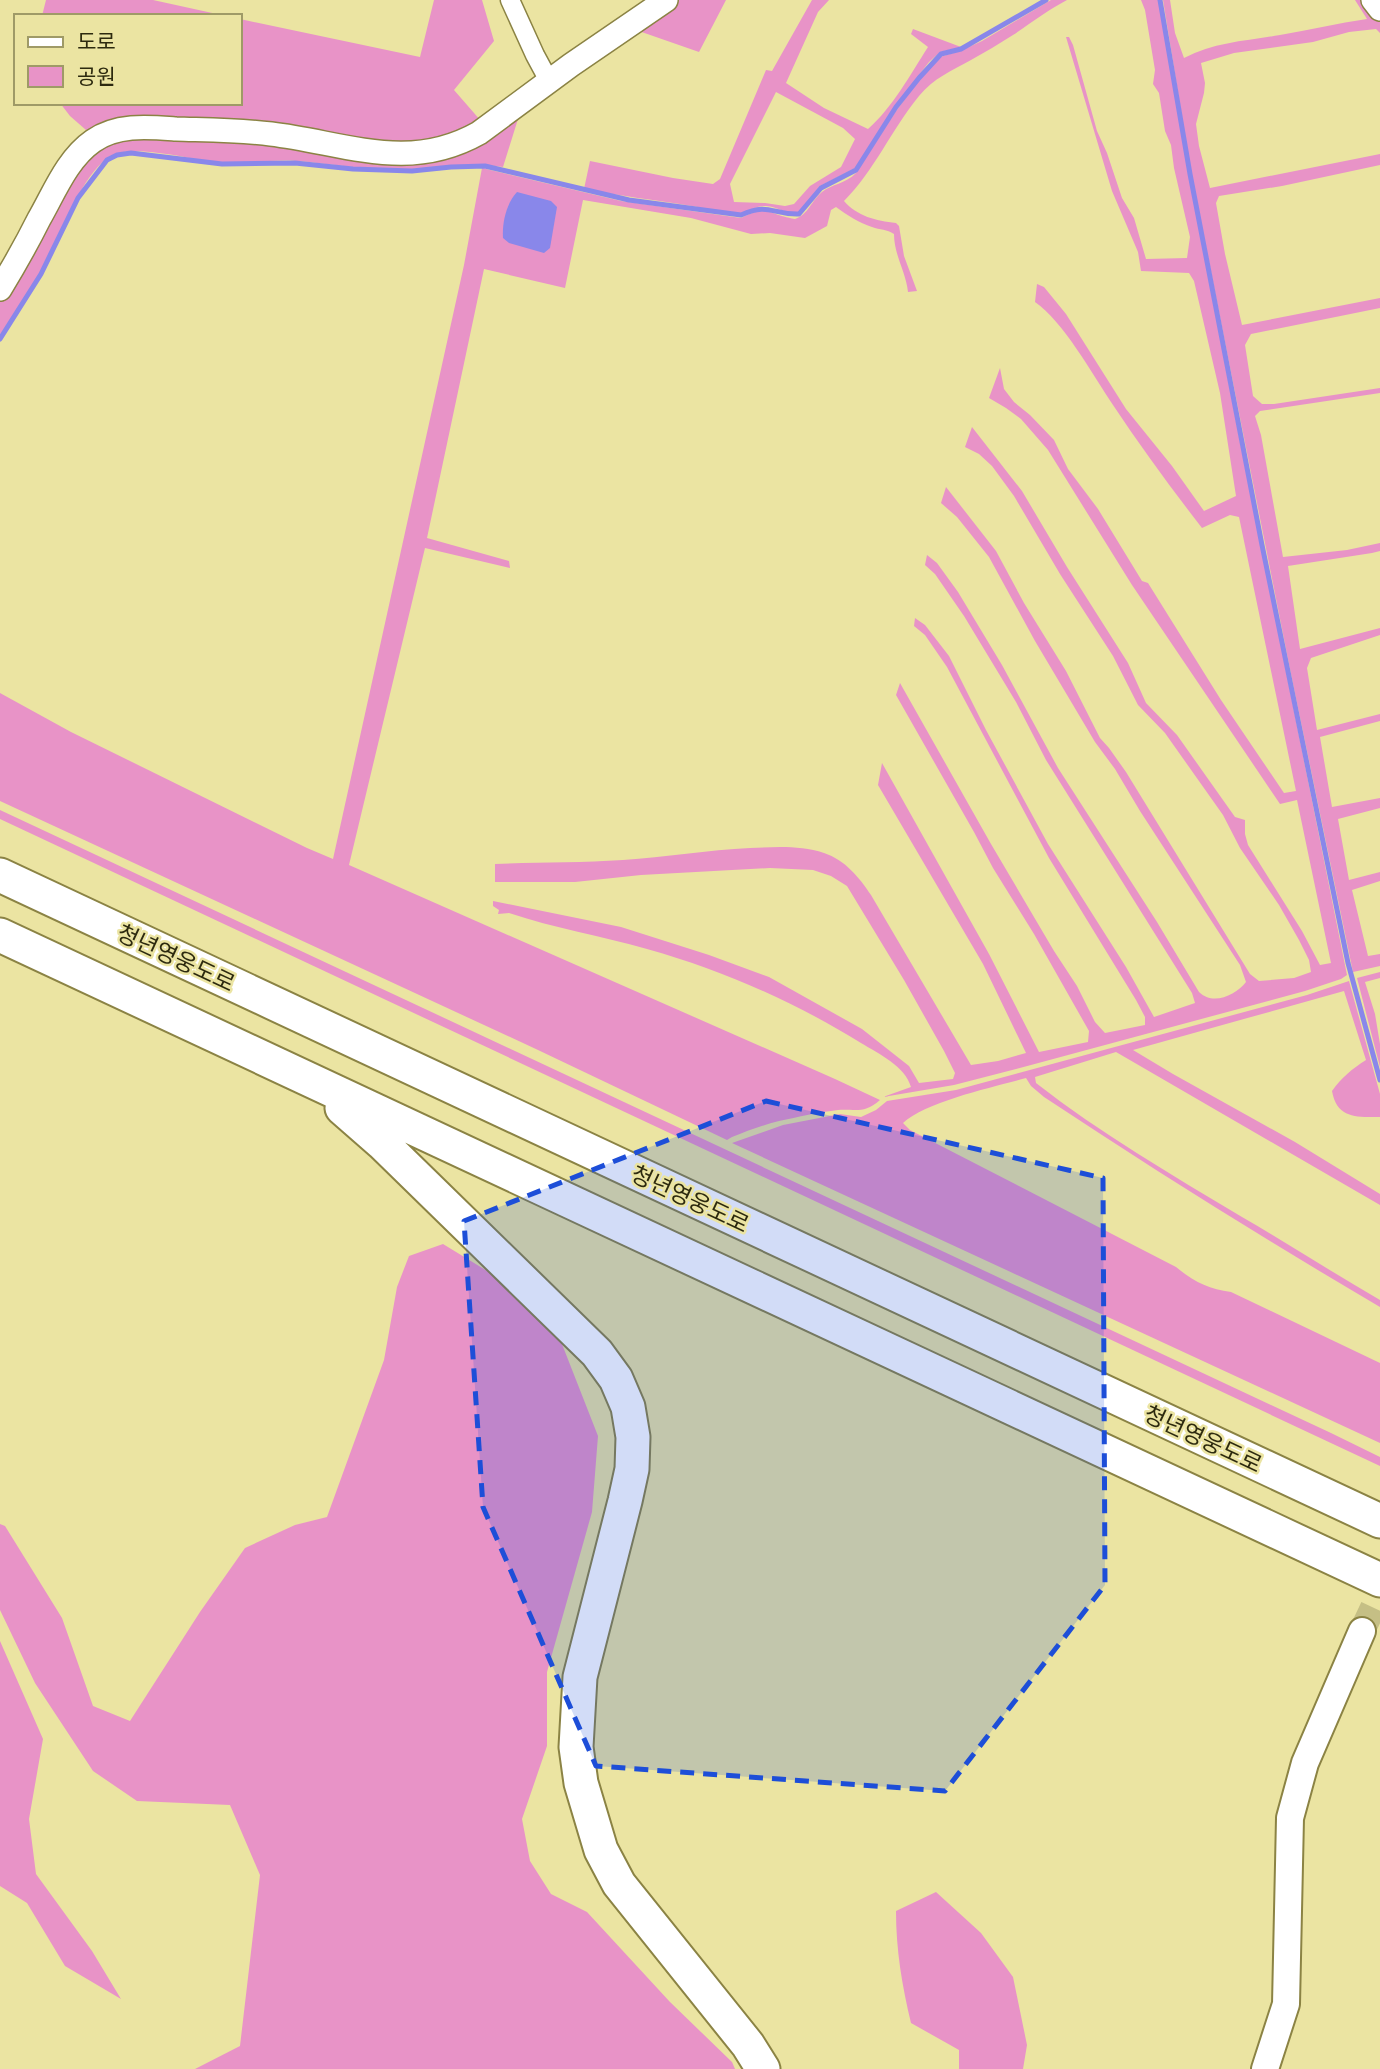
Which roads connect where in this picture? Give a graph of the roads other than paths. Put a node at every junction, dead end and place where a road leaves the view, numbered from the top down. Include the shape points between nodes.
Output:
1 (510, 0) edge
2 (666, 0) edge
3 (1373, 0) edge
4 (1380, 9) edge
5 (549, 81) junction
6 (0, 289) edge
7 (0, 875) edge
8 (0, 935) edge
9 (285, 1069) junction
10 (1380, 1521) edge
11 (1380, 1580) edge
12 (1362, 1631) tunnel mouth
13 (763, 2069) edge
14 (1265, 2069) edge

1 - 5 street
2 - 5 street
3 - 4 street
5 - 6 street via 472,136 421,153 372,151 245,132 136,127 104,135 86,147 64,174
7 - 10 highway, 청년영웅도로
8 - 9 highway
9 - 11 highway
9 - 13 highway via 382,1143 597,1353 616,1379 634,1437 632,1469 580,1677 576,1747 580,1783 601,1850 619,1884
12 - 14 main road via 1305,1763 1290,1818 1286,2004

